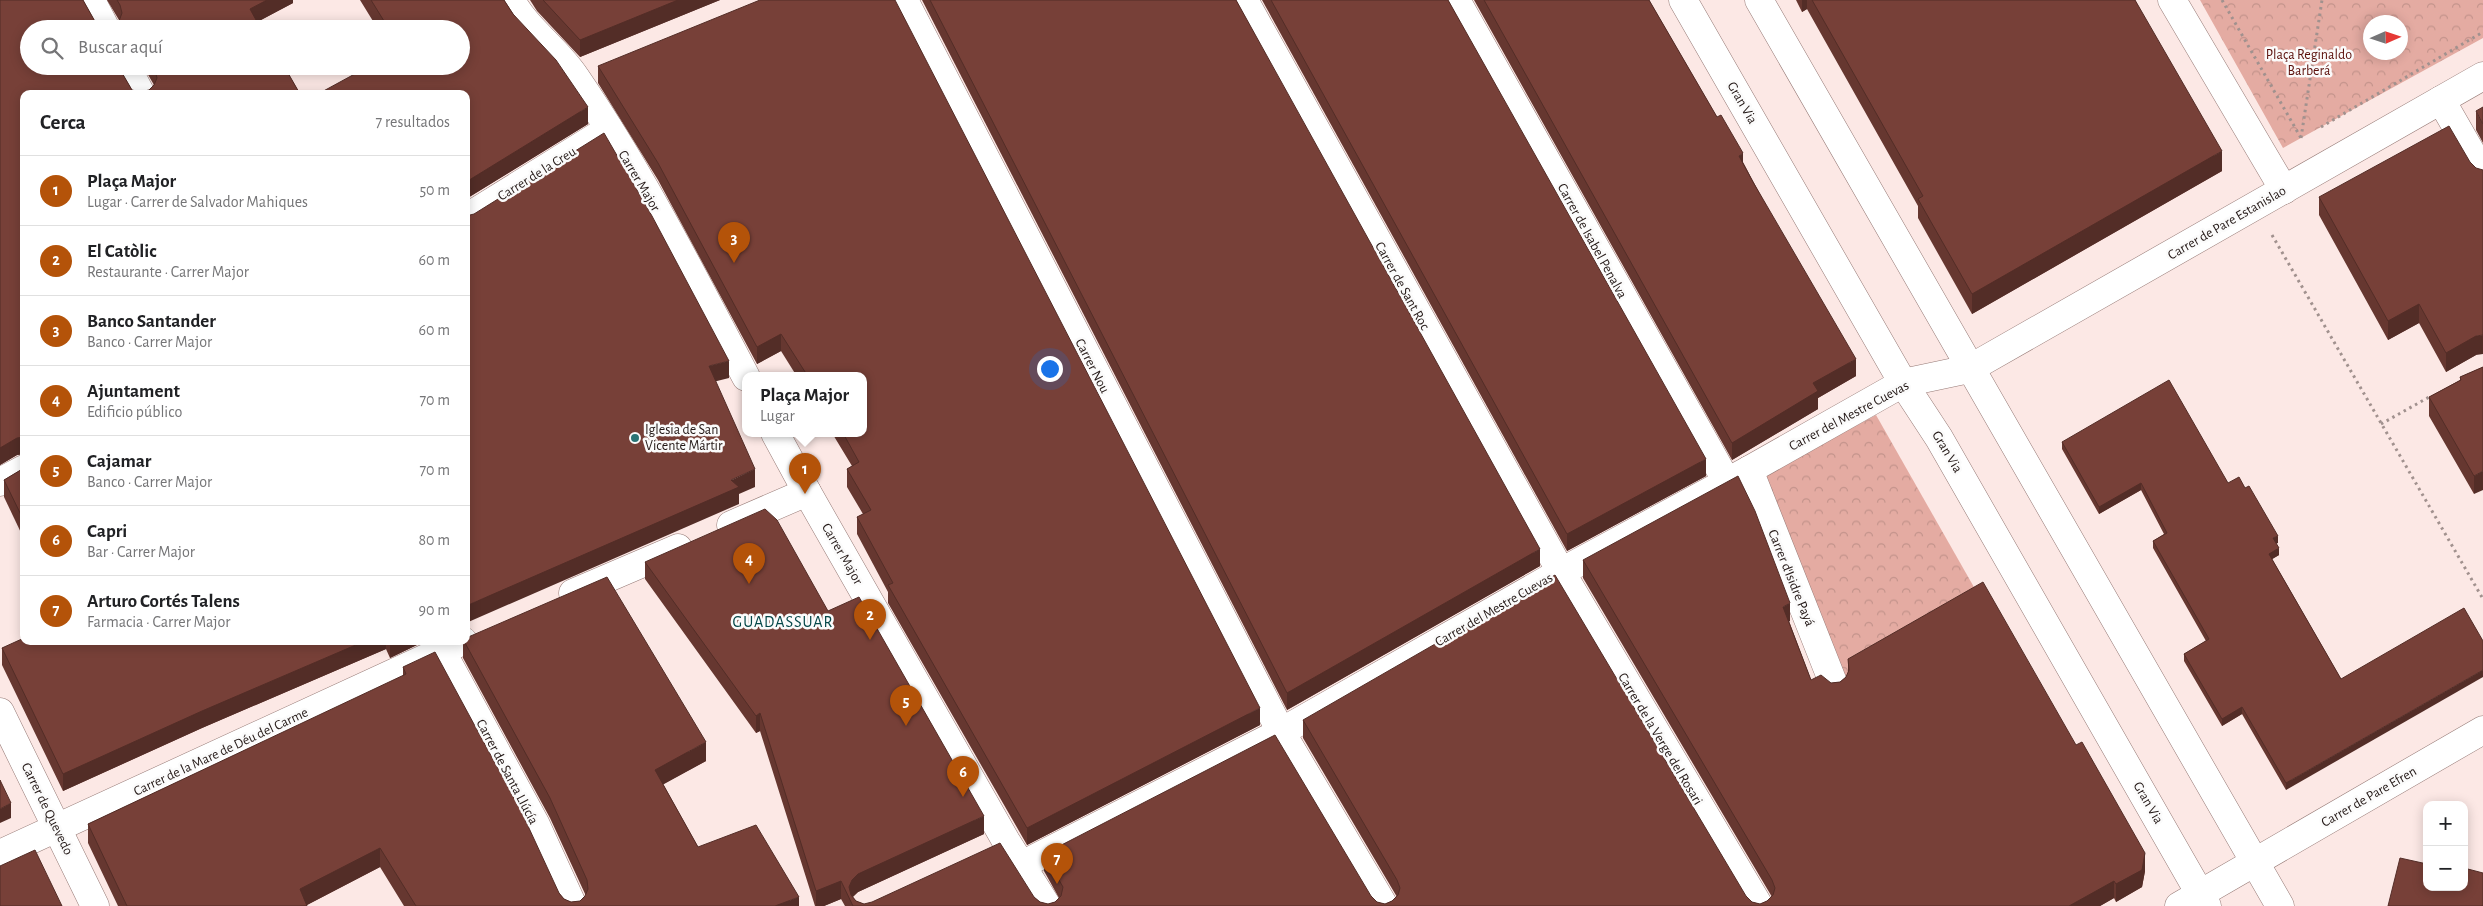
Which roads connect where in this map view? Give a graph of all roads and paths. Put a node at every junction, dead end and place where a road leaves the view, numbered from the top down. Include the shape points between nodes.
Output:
1 (91, 0) edge
2 (510, 0) edge
3 (904, 0) edge
4 (1244, 0) edge
5 (1456, 0) edge
6 (1683, 0) edge
7 (1758, 0) edge
8 (2172, 0) edge
9 (2222, 0) edge
10 (2322, 0) edge
11 (101, 20) edge
12 (2483, 32) edge
13 (131, 75) edge
14 (2483, 76) edge
15 (139, 90) edge
16 (2441, 100) junction
17 (2318, 129) dead end
18 (609, 130) junction
19 (2310, 133) dead end
20 (2301, 138) junction
21 (2483, 173) edge
22 (2284, 190) junction
23 (2255, 207) junction
24 (470, 216) edge
25 (1969, 369) junction
26 (743, 372) edge
27 (1904, 383) junction
28 (2433, 395) edge
29 (2381, 424) junction
30 (777, 437) edge
31 (20, 471) edge
32 (1738, 476) junction
33 (0, 482) edge
34 (806, 492) junction
35 (1561, 572) junction
36 (2483, 598) edge
37 (547, 605) edge
38 (449, 645) edge
39 (460, 645) edge
40 (1834, 685) edge
41 (0, 712) edge
42 (2483, 730) edge
43 (1281, 732) junction
44 (56, 828) junction
45 (1006, 841) junction
46 (979, 853) edge
47 (0, 854) edge
48 (2254, 864) junction
49 (1022, 866) junction
50 (2196, 902) edge
51 (95, 906) edge
52 (573, 906) edge
53 (1046, 906) edge
54 (1384, 906) edge
55 (1759, 906) edge
56 (2280, 906) edge

1 - 11 street
2 - 18 street, Carrer Major via 585,72
3 - 43 street, Carrer Nou
4 - 35 street, Carrer de Sant Roc
5 - 32 street, Carrer de Isabel Penalva
6 - 27 street, Gran Via
7 - 25 street
8 - 22 street
9 - 20 path
10 - 20 path
12 - 17 path
13 - 15 street
14 - 16 street, Carrer de Pare Estanislao
16 - 21 street
16 - 22 street, Carrer de Pare Estanislao
18 - 24 street, Carrer de la Creu
18 - 26 street, Carrer Major via 676,244
19 - 20 path
22 - 23 street, Carrer de Pare Estanislao
23 - 25 street, Carrer de Pare Estanislao
23 - 29 path
25 - 27 street, Carrer del Mestre Cuevas
25 - 48 street
27 - 32 street, Carrer del Mestre Cuevas
27 - 50 street, Gran Via via 1939,438
28 - 29 path
29 - 36 path
30 - 34 street, Carrer Major
31 - 33 street
32 - 35 street, Carrer del Mestre Cuevas
32 - 40 street, Carrer d'Isidre Payá
34 - 37 street
34 - 45 street, Carrer Major
35 - 43 street, Carrer del Mestre Cuevas
35 - 55 street, Carrer de la Verge del Rosari
38 - 44 street, Carrer de la Mare de Déu del Carme
39 - 52 street, Carrer de Santa Llúcía
41 - 44 street, Carrer de Quevedo
42 - 48 street, Carrer de Pare Efren
43 - 49 street, Carrer del Mestre Cuevas
43 - 54 street, Carrer Nou
44 - 47 street, Carrer de la Mare de Déu del Carme
44 - 51 street, Carrer de Quevedo
45 - 46 street
45 - 49 street, Carrer Major
48 - 50 street, Carrer de Pare Efren
48 - 56 street
49 - 53 street, Carrer Major

